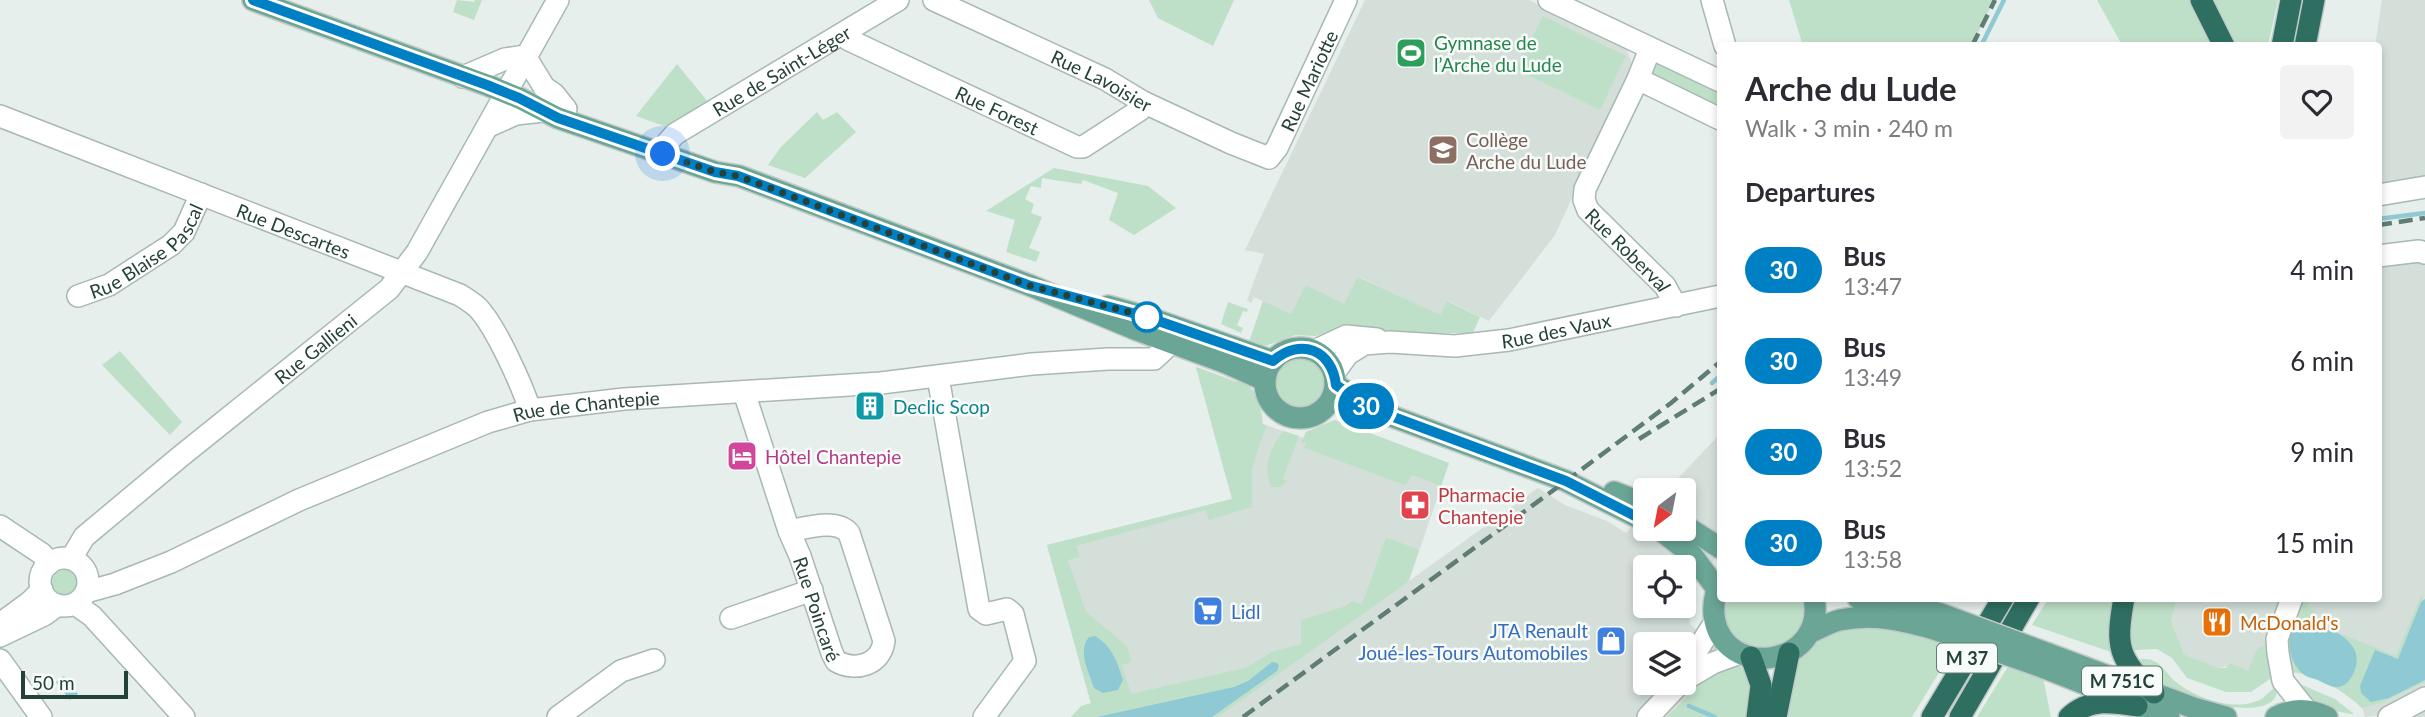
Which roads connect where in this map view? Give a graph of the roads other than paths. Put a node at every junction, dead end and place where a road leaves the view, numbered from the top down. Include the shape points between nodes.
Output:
1 (253, 0) edge
2 (558, 0) edge
3 (898, 0) edge
4 (934, 0) edge
5 (1346, 0) edge
6 (1549, 0) edge
7 (1712, 0) edge
8 (2201, 0) edge
9 (2291, 0) edge
10 (2314, 0) edge
11 (845, 33) junction
12 (1724, 42) edge
13 (2222, 42) edge
14 (2283, 42) edge
15 (2306, 42) edge
16 (1650, 48) junction
17 (525, 56) junction
18 (463, 77) junction
19 (1638, 79) junction
20 (1717, 80) edge
21 (513, 95) junction
22 (1143, 102) junction
23 (566, 109) junction
24 (543, 111) junction
25 (0, 116) edge
26 (1717, 118) edge
27 (489, 126) junction
28 (667, 143) junction
29 (1269, 158) joint
30 (738, 176) junction
31 (2425, 187) edge
32 (201, 194) junction
33 (2382, 194) edge
34 (2425, 253) edge
35 (2382, 256) edge
36 (402, 274) junction
37 (78, 296) dead end
38 (1717, 297) edge
39 (1676, 306) junction
40 (1144, 324) junction
41 (1172, 342) junction
42 (1390, 342) junction
43 (1314, 351) junction
44 (1121, 359) junction
45 (1268, 370) junction
46 (938, 377) junction
47 (1335, 379) junction
48 (744, 392) junction
49 (1327, 406) junction
50 (1372, 409) junction
51 (530, 410) junction
52 (1574, 485) junction
53 (1633, 500) edge
54 (1633, 515) edge
55 (0, 526) edge
56 (789, 531) junction
57 (1696, 533) edge
58 (1674, 541) edge
59 (1717, 546) edge
60 (71, 559) junction
61 (49, 564) junction
62 (1717, 585) edge
63 (42, 590) junction
64 (811, 590) junction
65 (1717, 590) edge
66 (73, 600) junction
67 (1814, 602) edge
68 (1887, 602) edge
69 (2001, 602) edge
70 (2027, 602) edge
71 (2123, 602) edge
72 (2291, 602) edge
73 (731, 618) dead end
74 (1715, 622) junction
75 (1937, 622) junction
76 (0, 624) edge
77 (1809, 633) junction
78 (0, 636) edge
79 (1696, 652) edge
80 (1789, 653) junction
81 (1745, 655) junction
82 (0, 660) edge
83 (654, 660) dead end
84 (1696, 673) edge
85 (2283, 681) junction
86 (1666, 695) edge
87 (2425, 698) edge
88 (2146, 699) junction
89 (2305, 710) junction
90 (2391, 716) edge
91 (41, 717) edge
92 (184, 717) edge
93 (558, 717) edge
94 (984, 717) edge
95 (1648, 717) edge
96 (1757, 717) edge
97 (1776, 717) edge
98 (1932, 717) edge
99 (1959, 717) edge
100 (2069, 717) edge
101 (2169, 717) edge
102 (2226, 717) edge
103 (2276, 717) edge
104 (2327, 717) edge
105 (2369, 717) edge

1 - 18 main road
2 - 17 street, Rue Gallieni
3 - 11 street, Rue de Saint-Léger
4 - 22 street, Rue Lavoisier via 1105,79
5 - 29 street, Rue Mariotte
6 - 16 street
7 - 12 street
8 - 13 highway
9 - 14 highway
10 - 15 highway
11 - 22 street, Rue Forest via 849,40 1077,147 1140,110
11 - 28 street, Rue de Saint-Léger
16 - 19 street, Rue Roberval
16 - 20 street
17 - 18 street via 505,59
17 - 21 street, Rue Gallieni
17 - 23 street via 544,87
18 - 21 main road
19 - 26 street
19 - 39 street, Rue Roberval via 1585,189 1584,201 1665,286
21 - 23 main road
21 - 24 main road
21 - 27 street, Rue Gallieni
22 - 29 street, Rue Lavoisier
23 - 28 main road
24 - 27 street via 516,114
24 - 30 main road
25 - 32 street, Rue Descartes
27 - 36 street, Rue Gallieni
28 - 30 main road via 720,162
30 - 40 main road
31 - 33 street
32 - 36 street, Rue Descartes
32 - 37 street, Rue Blaise Pascal via 184,232 171,245 109,285
34 - 35 street
36 - 51 street, Rue Descartes via 443,287 476,307 489,323
36 - 60 street, Rue Gallieni via 84,537
38 - 39 street, Rue des Vaux
39 - 42 street, Rue des Vaux via 1483,344
40 - 41 main road
40 - 44 street via 1132,334
40 - 45 main road
41 - 44 street, Rue de Chantepie via 1154,359
41 - 45 main road
42 - 43 street, Rue des Vaux via 1346,336
42 - 47 street, Rue des Vaux via 1358,347 1348,354
43 - 45 main road via 1303,348 1282,353
43 - 47 main road via 1330,364
44 - 46 street, Rue de Chantepie via 1032,364
45 - 49 main road via 1274,407 1291,417 1313,416
46 - 48 street, Rue de Chantepie
46 - 94 street via 979,609 986,614 1007,609 1013,614 1025,661
47 - 49 main road via 1334,397
47 - 50 main road
48 - 51 street, Rue de Chantepie
48 - 56 street, Rue Poincaré
49 - 50 main road
50 - 52 main road
51 - 66 street, Rue de Chantepie via 488,422 299,500 171,562
52 - 53 main road
52 - 54 main road
55 - 61 street via 42,554
56 - 64 street, Rue Poincaré
56 - 64 street, Rue Poincaré via 829,525 849,533 884,641 881,654 863,666 836,661
57 - 59 main road
58 - 62 main road
60 - 61 street
60 - 66 street via 87,576
61 - 63 street via 41,576
63 - 66 street via 51,602
63 - 76 street
64 - 73 street
65 - 74 main road
66 - 78 street, Rue de Chantepie
66 - 92 street
67 - 77 main road via 1815,620
68 - 75 main road, M 751C via 1902,604
69 - 98 highway, M 37
70 - 99 highway, M 37
71 - 88 highway via 2119,646
72 - 85 street via 2277,639
74 - 79 street
74 - 81 main road via 1722,637
75 - 77 main road, M 751C via 1874,617 1838,620
75 - 88 main road, M 751C, bridge
77 - 80 main road, M 751C
80 - 81 main road via 1764,659
80 - 97 highway
81 - 84 street
81 - 96 highway via 1761,685
82 - 91 street
83 - 93 street via 621,671
85 - 89 street
85 - 103 street
86 - 95 street
87 - 90 street
88 - 100 highway via 2095,703
88 - 101 main road, M 751C
88 - 102 main road, M 751C
89 - 103 main road
89 - 104 main road
90 - 105 street

